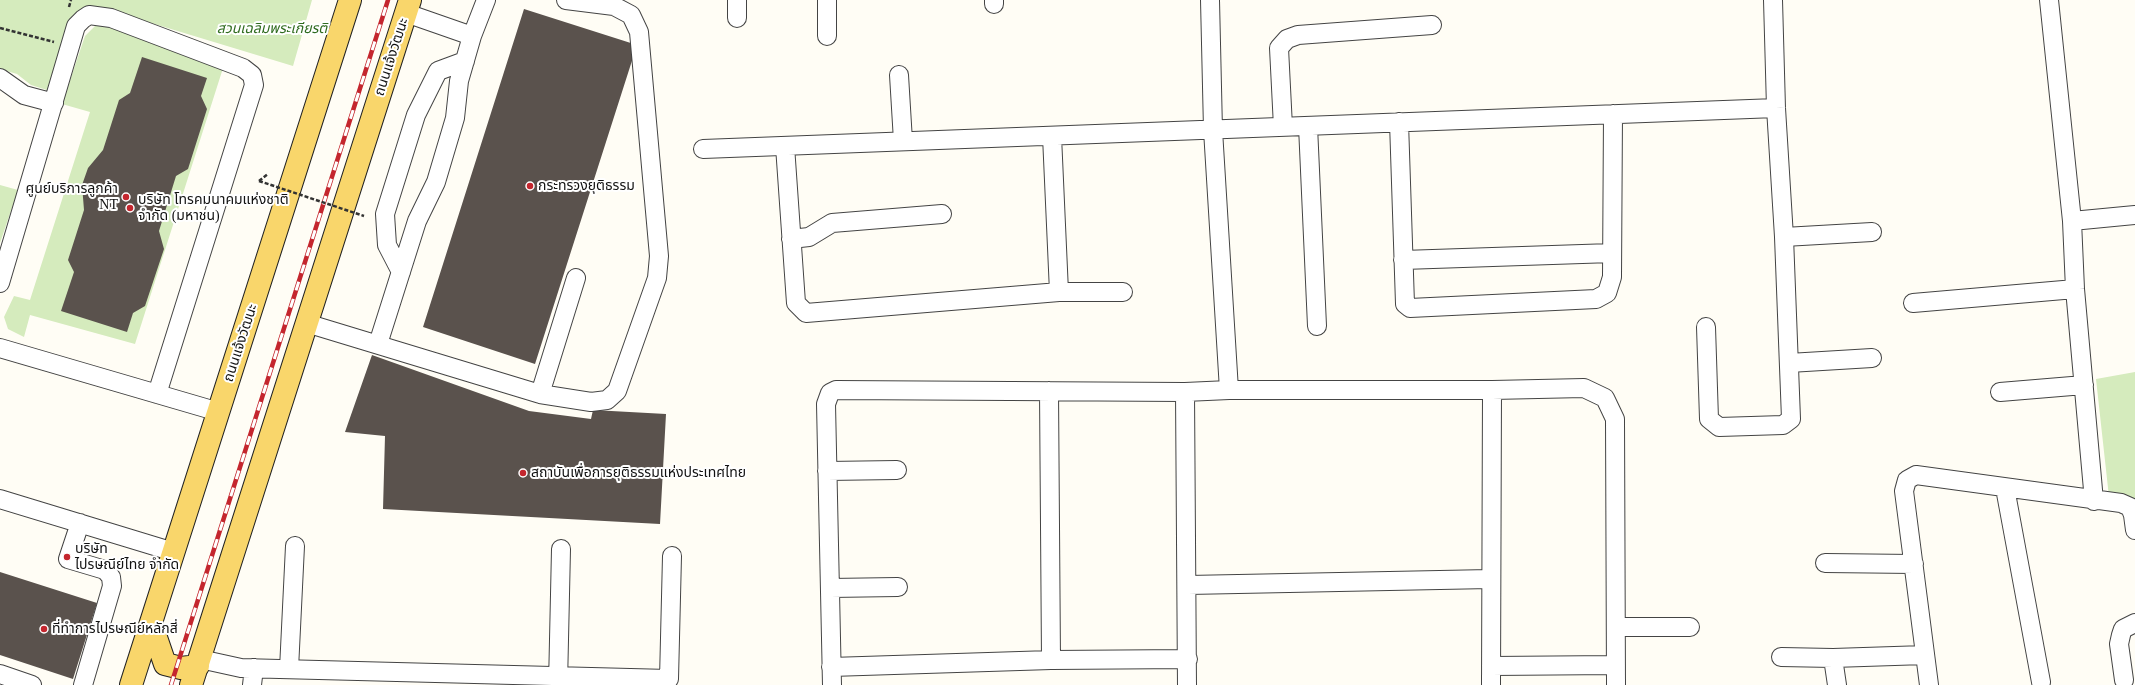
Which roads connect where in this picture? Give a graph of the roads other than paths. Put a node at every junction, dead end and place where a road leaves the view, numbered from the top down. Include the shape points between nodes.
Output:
1 (350, 0) edge
2 (486, 0) edge
3 (566, 0) edge
4 (737, 0) edge
5 (827, 0) edge
6 (1210, 0) edge
7 (1773, 0) edge
8 (2048, 0) edge
9 (408, 7) edge
10 (737, 18) dead end
11 (1432, 25) dead end
12 (472, 36) junction
13 (827, 36) dead end
14 (465, 61) junction
15 (899, 75) dead end
16 (0, 78) edge
17 (54, 103) junction
18 (1776, 108) junction
19 (1613, 114) junction
20 (1399, 122) junction
21 (1308, 126) junction
22 (1283, 127) junction
23 (1213, 130) junction
24 (1052, 136) junction
25 (903, 142) junction
26 (785, 146) junction
27 (703, 149) dead end
28 (942, 214) dead end
29 (2135, 214) edge
30 (2072, 222) junction
31 (1872, 232) dead end
32 (1784, 237) junction
33 (791, 239) junction
34 (1612, 253) junction
35 (1403, 260) junction
36 (401, 272) junction
37 (576, 278) dead end
38 (0, 283) edge
39 (2075, 289) junction
40 (1059, 292) junction
41 (1123, 292) dead end
42 (1913, 303) dead end
43 (306, 323) junction
44 (1316, 326) dead end
45 (1706, 327) dead end
46 (378, 344) junction
47 (0, 348) edge
48 (1872, 358) dead end
49 (1789, 363) junction
50 (2084, 385) junction
51 (1229, 390) junction
52 (1492, 390) junction
53 (1049, 391) junction
54 (1185, 392) junction
55 (2000, 392) dead end
56 (157, 394) junction
57 (540, 394) junction
58 (219, 412) junction
59 (896, 470) dead end
60 (827, 471) junction
61 (2005, 488) junction
62 (0, 499) edge
63 (2094, 501) junction
64 (80, 523) junction
65 (2135, 530) edge
66 (295, 546) dead end
67 (561, 549) dead end
68 (174, 552) junction
69 (672, 556) dead end
70 (1825, 563) dead end
71 (1914, 564) junction
72 (1490, 579) junction
73 (1188, 585) junction
74 (898, 587) dead end
75 (830, 588) junction
76 (151, 623) junction
77 (2135, 623) edge
78 (1616, 627) junction
79 (1690, 627) dead end
80 (1925, 655) junction
81 (1781, 657) dead end
82 (1833, 658) junction
83 (1051, 660) junction
84 (1188, 660) junction
85 (1616, 665) junction
86 (1491, 666) junction
87 (831, 667) junction
88 (289, 668) junction
89 (196, 670) edge
90 (0, 674) edge
91 (253, 677) edge
92 (334, 677) edge
93 (2124, 680) dead end
94 (559, 681) edge
95 (585, 681) edge
96 (631, 682) edge
97 (2040, 682) dead end
98 (32, 685) edge
99 (83, 685) edge
100 (131, 685) edge
101 (832, 685) edge
102 (1187, 685) edge
103 (1491, 685) edge
104 (1616, 685) edge
105 (1837, 685) edge
106 (1929, 685) edge

1 - 58 main road, ถนนแจ้งวัฒนะ
2 - 12 street
3 - 57 street via 614,6 631,15 639,32 659,256 657,278 617,391 607,400 590,402
4 - 10 street
5 - 13 street
6 - 23 street
7 - 18 street
8 - 30 street
9 - 12 street
9 - 43 main road, ถนนแจ้งวัฒนะ
11 - 22 street via 1298,35 1287,39 1279,48
12 - 14 street
14 - 36 street via 459,81 455,118 436,182 417,222
14 - 36 street via 438,72 416,115 385,214 387,245
15 - 25 street
16 - 17 street via 24,95
17 - 38 street
17 - 56 street via 76,26 89,15 112,18 244,68 252,75 254,85
18 - 19 street
18 - 32 street
19 - 20 street
19 - 34 street
20 - 21 street
20 - 35 street
21 - 22 street
21 - 44 street
22 - 23 street
23 - 24 street
23 - 51 street
24 - 25 street
24 - 40 street
25 - 26 street
26 - 27 street
26 - 33 street
28 - 33 street via 832,224 809,237
29 - 30 street
30 - 39 street
31 - 32 street
32 - 49 street
33 - 40 street via 796,303 806,313
34 - 35 street
34 - 35 street via 1612,277 1607,293 1596,299 1410,308 1405,304
36 - 46 street
37 - 57 street
39 - 42 street
39 - 50 street
40 - 41 street
43 - 46 street
43 - 89 main road, ถนนแจ้งวัฒนะ
45 - 49 street via 1709,419 1719,427 1783,425 1791,419
46 - 57 street
47 - 56 street
48 - 49 street
50 - 55 street
50 - 63 street
51 - 52 street
51 - 54 street
52 - 72 street
52 - 78 street via 1584,388 1605,398 1615,419
53 - 54 street
53 - 60 street via 836,390 830,393 826,404
53 - 83 street
54 - 73 street
56 - 58 street
58 - 68 main road, ถนนแจ้งวัฒนะ
59 - 60 street
60 - 75 street
61 - 63 street
61 - 71 street via 1916,475 1907,480 1904,491
61 - 97 street
62 - 64 street
63 - 65 street via 2121,503 2130,507
64 - 68 street
64 - 99 street via 68,559 105,570 111,577 112,586
66 - 88 street
67 - 94 street
68 - 76 main road, ถนนแจ้งวัฒนะ
69 - 96 street via 669,679
70 - 71 street
71 - 80 street
72 - 73 street
72 - 86 street
73 - 84 street
74 - 75 street
75 - 87 street
76 - 89 main road via 165,664
76 - 100 main road, ถนนแจ้งวัฒนะ
77 - 93 street via 2123,629 2119,644
78 - 79 street
78 - 85 street
80 - 82 street
80 - 106 street
81 - 82 street
82 - 105 street
83 - 84 street
83 - 87 street
84 - 102 street
85 - 86 street
85 - 104 street
86 - 103 street
87 - 101 street
88 - 91 street
88 - 92 street
89 - 91 street via 241,668
90 - 98 street
92 - 94 street
94 - 95 street
95 - 96 street

